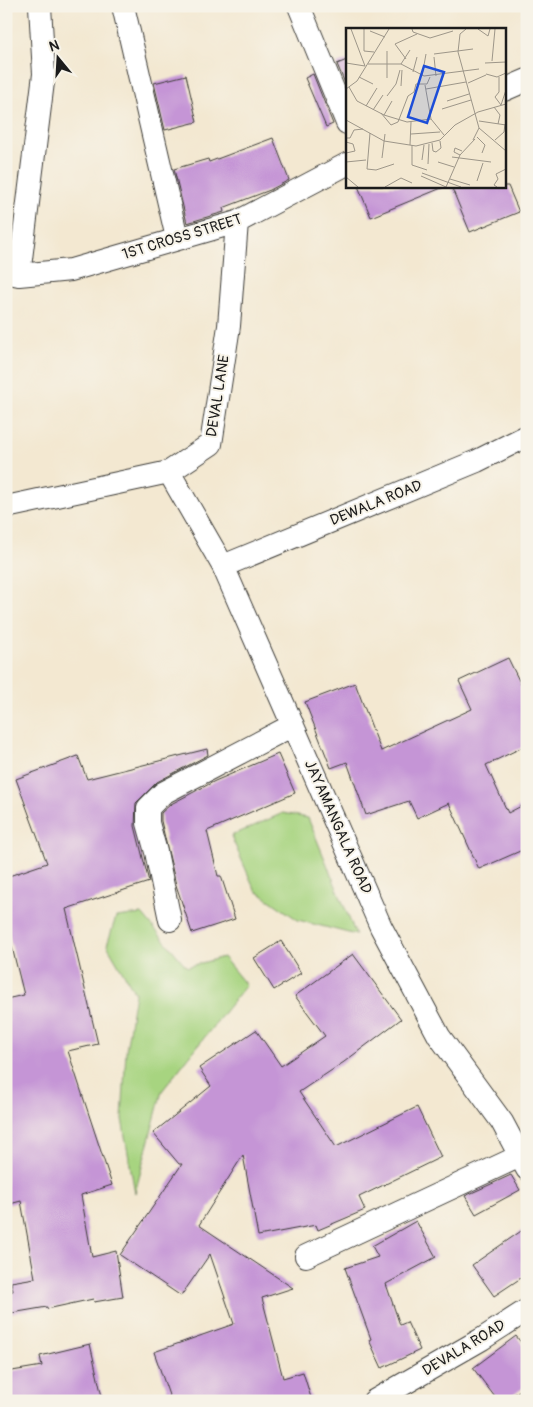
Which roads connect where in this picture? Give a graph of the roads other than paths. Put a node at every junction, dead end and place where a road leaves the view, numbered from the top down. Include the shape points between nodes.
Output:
1 (40, 6) edge
2 (123, 6) edge
3 (299, 6) edge
4 (527, 80) edge
5 (506, 89) edge
6 (346, 120) edge
7 (346, 165) edge
8 (237, 222) junction
9 (177, 238) junction
10 (13, 274) edge
11 (527, 436) edge
12 (169, 472) junction
13 (6, 507) edge
14 (223, 566) junction
15 (293, 725) junction
16 (170, 920) dead end
17 (523, 1163) edge
18 (306, 1256) dead end
19 (527, 1310) edge
20 (374, 1401) edge

1 - 10 street via 44,74
2 - 9 street
3 - 6 street
4 - 5 street
7 - 8 street, 1ST CROSS STREET
8 - 9 street, 1ST CROSS STREET
8 - 12 street, DEVAL LANE via 229,326 212,444
9 - 10 street, 1ST CROSS STREET via 72,270
11 - 14 street, DEWALA ROAD via 477,461
12 - 13 street, DEVAL LANE
12 - 14 street, JAYAMANGALA ROAD
14 - 15 street, JAYAMANGALA ROAD
15 - 16 street via 163,794 148,808 148,823
15 - 17 street, JAYAMANGALA ROAD via 381,927 439,1036 502,1122
17 - 18 street
19 - 20 street, DEVALA ROAD

